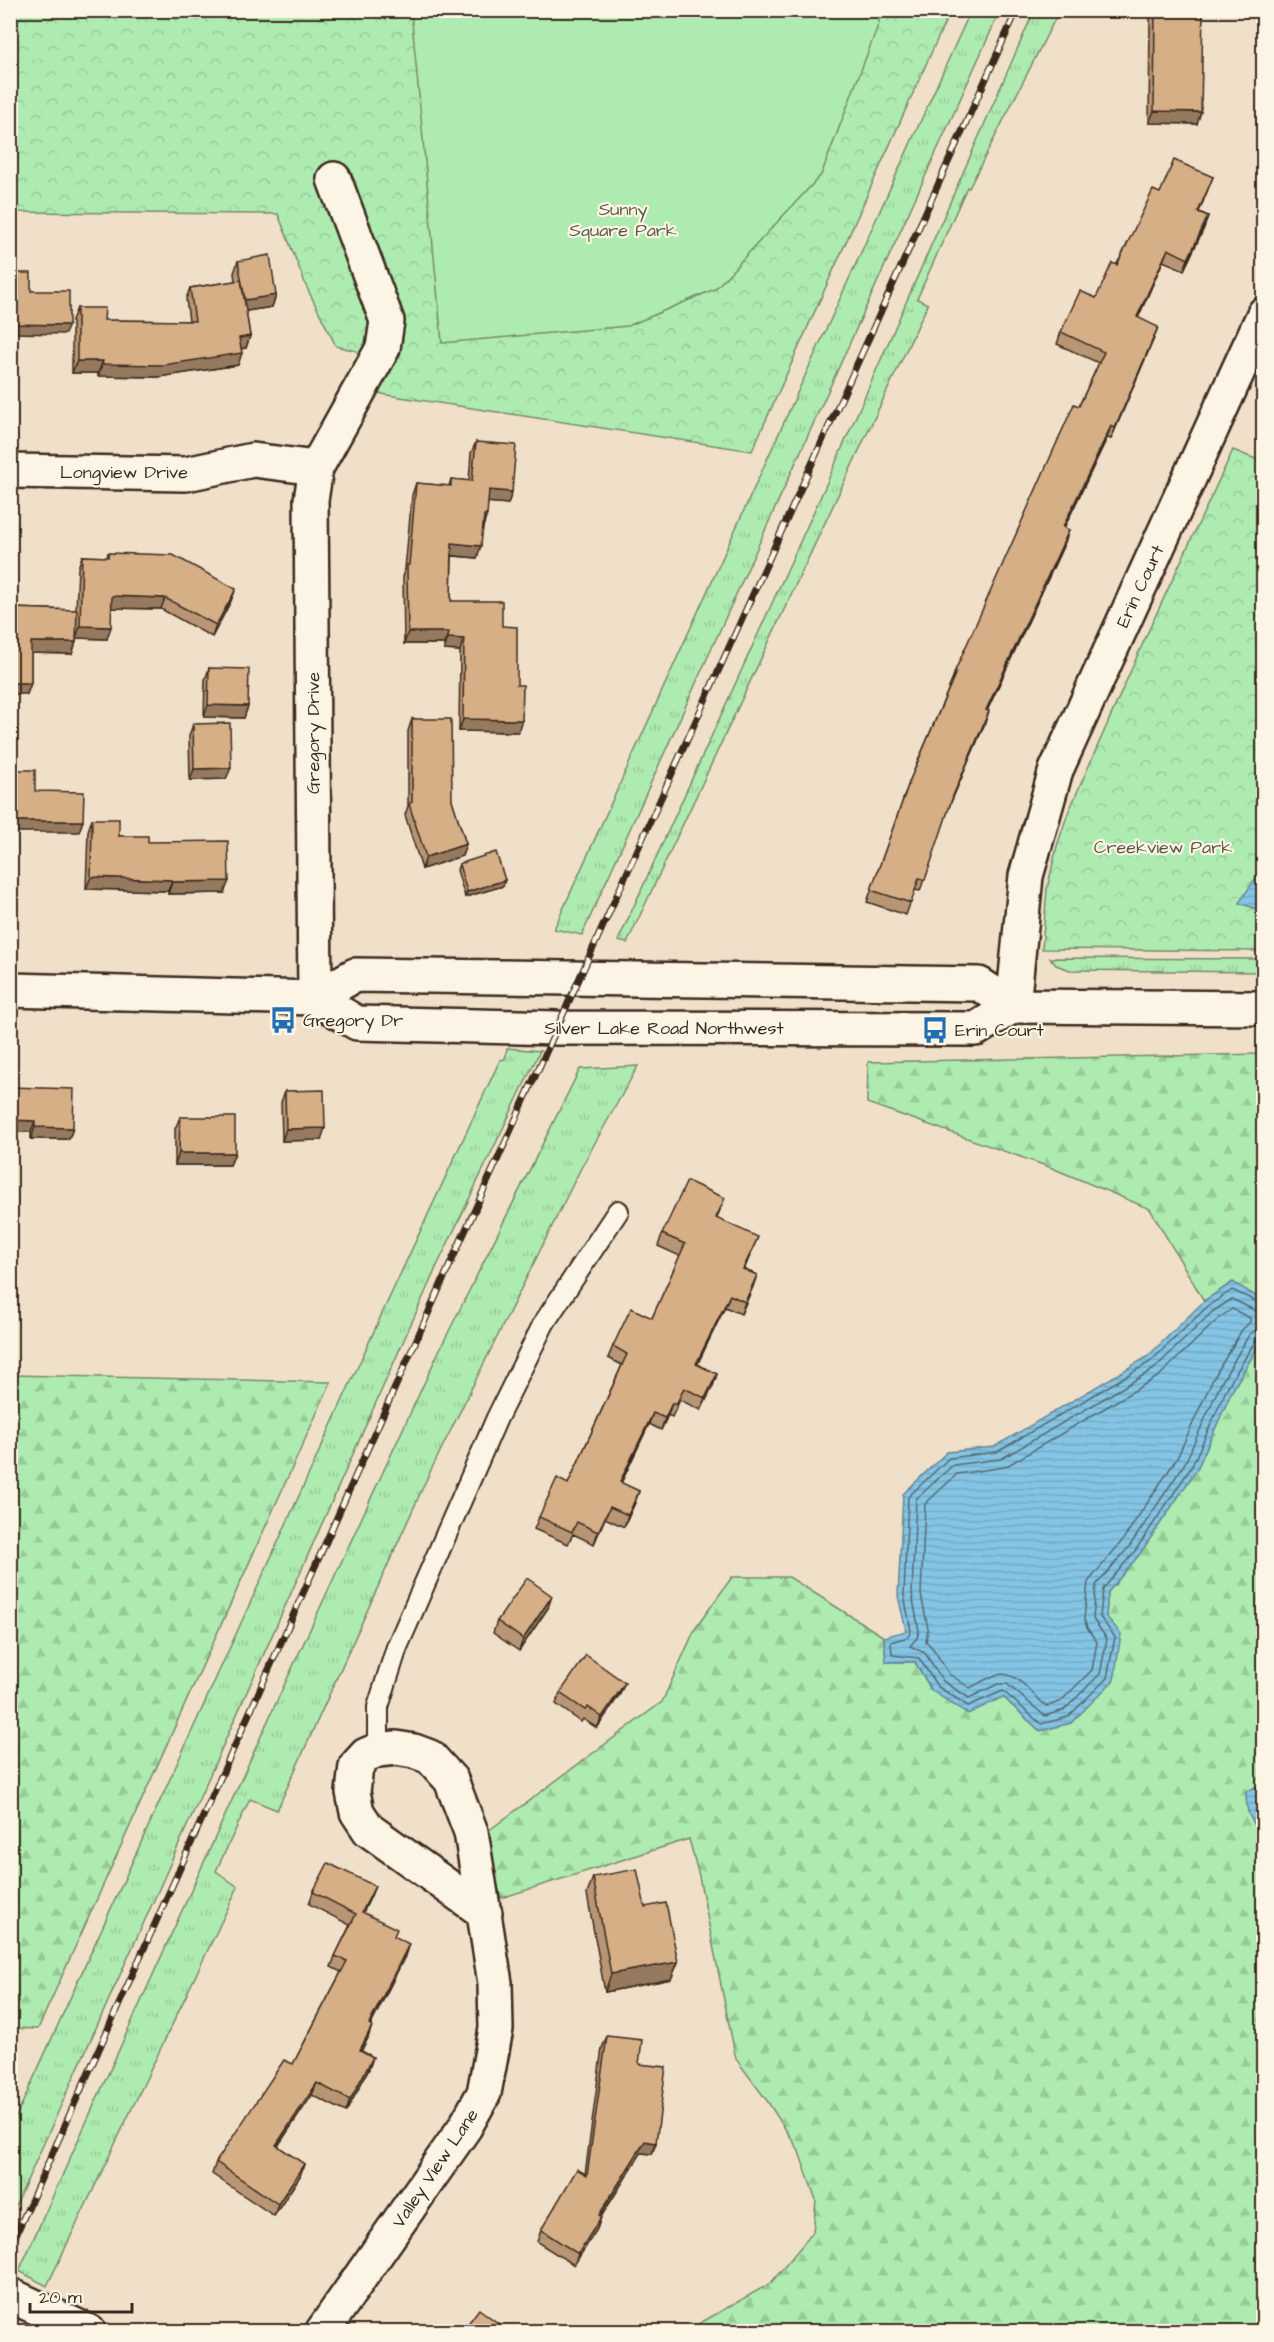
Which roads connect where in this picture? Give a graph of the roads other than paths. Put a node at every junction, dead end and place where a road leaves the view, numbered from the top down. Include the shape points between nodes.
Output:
1 (334, 179) dead end
2 (1263, 314) edge
3 (316, 468) junction
4 (10, 471) edge
5 (10, 990) edge
6 (315, 998) junction
7 (1013, 1006) junction
8 (1263, 1008) edge
9 (618, 1210) dead end
10 (378, 1750) junction
11 (485, 1913) junction
12 (10, 2295) edge
13 (89, 2331) edge
14 (322, 2331) edge

1 - 3 street via 387,321 383,348
2 - 7 street, Erin Court via 1056,770 1026,876
3 - 4 street, Longview Drive via 253,460 186,474
3 - 6 street, Gregory Drive via 311,500
5 - 6 street, Silver Lake Road Northwest
6 - 7 street via 355,975 979,984
6 - 7 street, Silver Lake Road Northwest via 357,1023 557,1028 975,1029
7 - 8 street
9 - 10 lane via 544,1323 497,1418 397,1647 378,1707
10 - 11 street, Valley View Lane via 396,1748 430,1757 452,1780 471,1832
10 - 11 street via 366,1755 356,1766 353,1792 357,1812 369,1830
11 - 14 street, Valley View Lane via 495,1983 496,2029 484,2093 465,2127
12 - 13 street

